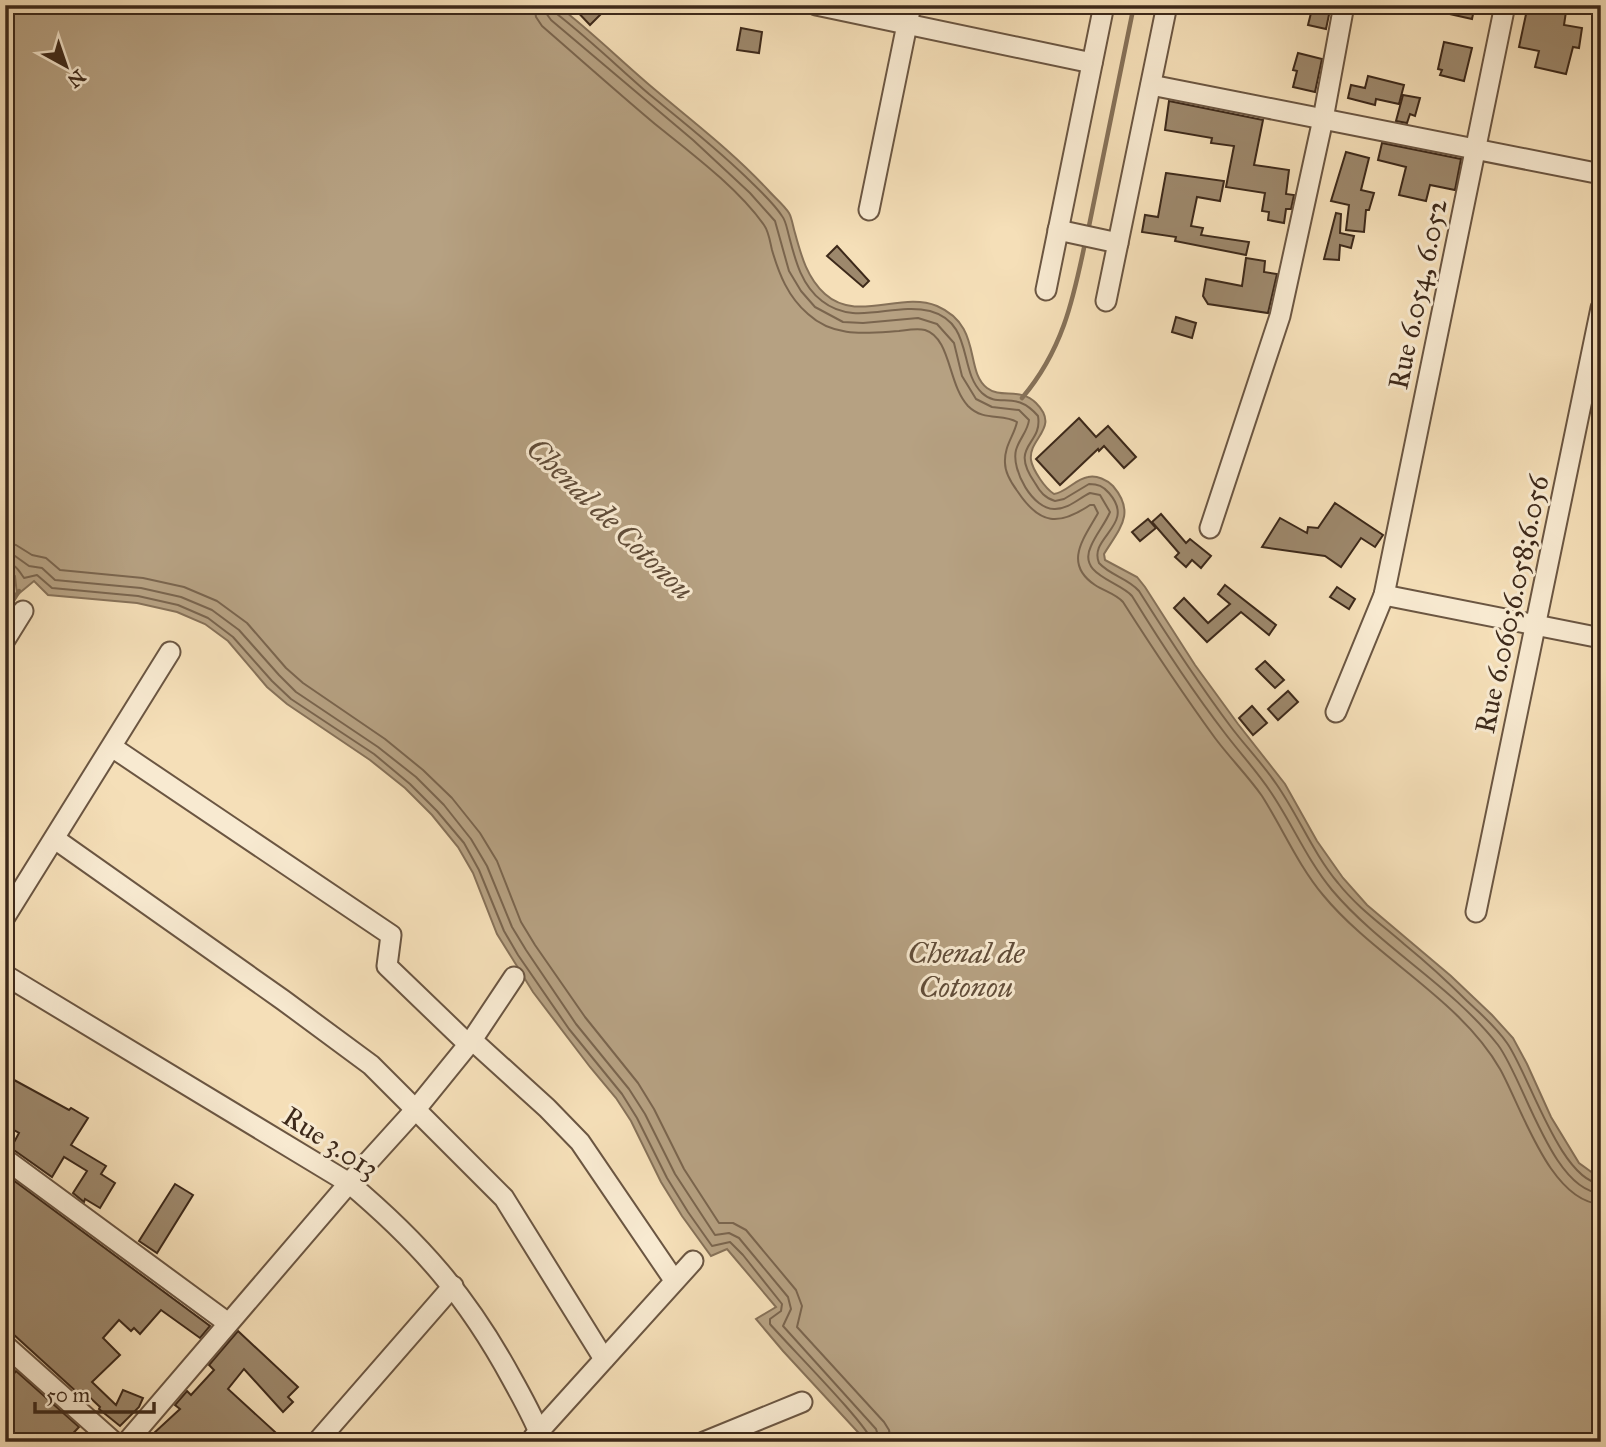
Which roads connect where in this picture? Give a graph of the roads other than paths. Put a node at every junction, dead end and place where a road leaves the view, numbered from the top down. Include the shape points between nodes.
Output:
1 (816, 5) edge
2 (1104, 5) edge
3 (1167, 5) edge
4 (1344, 5) edge
5 (1505, 5) edge
6 (909, 15) edge
7 (1092, 63) junction
8 (1151, 85) junction
9 (1323, 119) junction
10 (1476, 149) junction
11 (1601, 174) edge
12 (869, 210) dead end
13 (1065, 232) junction
14 (1118, 243) junction
15 (1046, 290) dead end
16 (1106, 301) dead end
17 (1601, 308) edge
18 (1210, 528) dead end
19 (1384, 594) junction
20 (23, 611) dead end
21 (1536, 625) junction
22 (1601, 638) edge
23 (5, 640) edge
24 (170, 652) dead end
25 (1336, 712) dead end
26 (111, 747) junction
27 (55, 839) junction
28 (1476, 912) dead end
29 (5, 917) edge
30 (5, 975) edge
31 (514, 977) dead end
32 (470, 1042) junction
33 (416, 1108) junction
34 (5, 1159) edge
35 (349, 1182) junction
36 (692, 1261) dead end
37 (674, 1280) junction
38 (453, 1286) junction
39 (228, 1323) junction
40 (5, 1345) edge
41 (604, 1359) junction
42 (802, 1402) dead end
43 (537, 1438) edge
44 (114, 1442) edge
45 (127, 1442) edge
46 (317, 1442) edge
47 (704, 1442) edge

1 - 6 street
2 - 7 street
3 - 8 street
4 - 9 street
5 - 10 street, Rue 6.054, 6.052
6 - 7 street
6 - 12 street
7 - 13 street
8 - 9 street
8 - 14 street
9 - 10 street
9 - 18 street via 1275,337
10 - 11 street
10 - 19 street, Rue 6.054, 6.052
13 - 14 street
13 - 15 street
14 - 16 street
17 - 21 street, Rue 6.060;6.058;6.056
19 - 21 street
19 - 25 street, Rue 6.054, 6.052
20 - 23 street
21 - 22 street
21 - 28 street, Rue 6.060;6.058;6.056
24 - 26 street
26 - 27 street
26 - 32 street via 391,935 387,966
27 - 29 street
27 - 33 street via 371,1065
30 - 35 street, Rue 3.013
31 - 32 street
32 - 33 street
32 - 37 street via 580,1142
33 - 35 street
33 - 41 street via 509,1204
34 - 39 street
35 - 38 street, Rue 3.013 via 409,1236
35 - 39 street
36 - 37 street
37 - 41 street
38 - 43 street, Rue 3.013 via 489,1338
38 - 46 street
39 - 45 street
40 - 44 street
41 - 43 street
42 - 47 street

